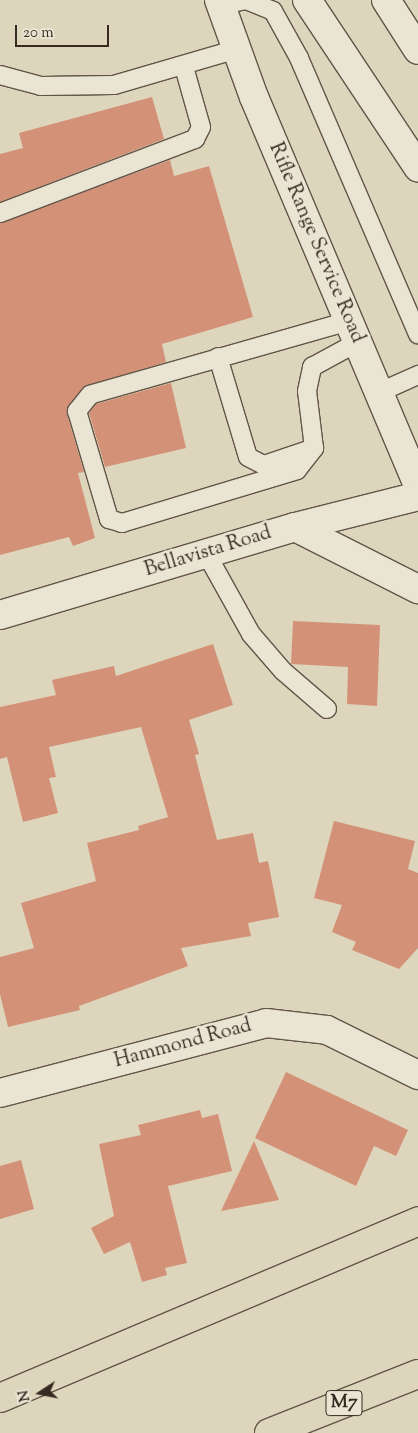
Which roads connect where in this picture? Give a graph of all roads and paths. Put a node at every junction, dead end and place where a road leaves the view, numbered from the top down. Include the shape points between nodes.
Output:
1 (307, 0) edge
2 (386, 0) edge
3 (220, 2) edge
4 (237, 49) junction
5 (418, 50) edge
6 (184, 66) junction
7 (0, 75) edge
8 (418, 167) edge
9 (0, 213) edge
10 (354, 332) junction
11 (418, 334) edge
12 (218, 358) junction
13 (418, 375) edge
14 (380, 392) junction
15 (314, 448) junction
16 (418, 485) edge
17 (418, 496) edge
18 (295, 526) junction
19 (206, 553) junction
20 (418, 589) edge
21 (0, 614) edge
22 (327, 709) dead end
23 (418, 1075) edge
24 (0, 1093) edge
25 (418, 1221) edge
26 (418, 1374) edge
27 (0, 1398) edge
28 (269, 1433) edge

1 - 8 street
2 - 5 street
3 - 4 street, Rifle Range Service Road
3 - 11 lane via 246,0 273,11 299,58
4 - 6 lane
4 - 10 street, Rifle Range Service Road
6 - 7 lane via 94,87 41,86
6 - 9 lane via 201,128 195,139
10 - 12 lane
10 - 14 street, Rifle Range Service Road
10 - 15 lane via 312,367 307,391
12 - 15 lane via 248,457 264,465
12 - 15 lane via 133,381 82,402 77,411 109,519 122,523 288,474 305,464
13 - 14 lane
14 - 16 street, Rifle Range Service Road
17 - 18 street, Bellavista Road
18 - 19 street, Bellavista Road
18 - 20 street
19 - 21 street, Bellavista Road
19 - 22 lane via 255,640
23 - 24 street, Hammond Road via 327,1030 266,1023
25 - 27 main road
26 - 28 main road, M7

